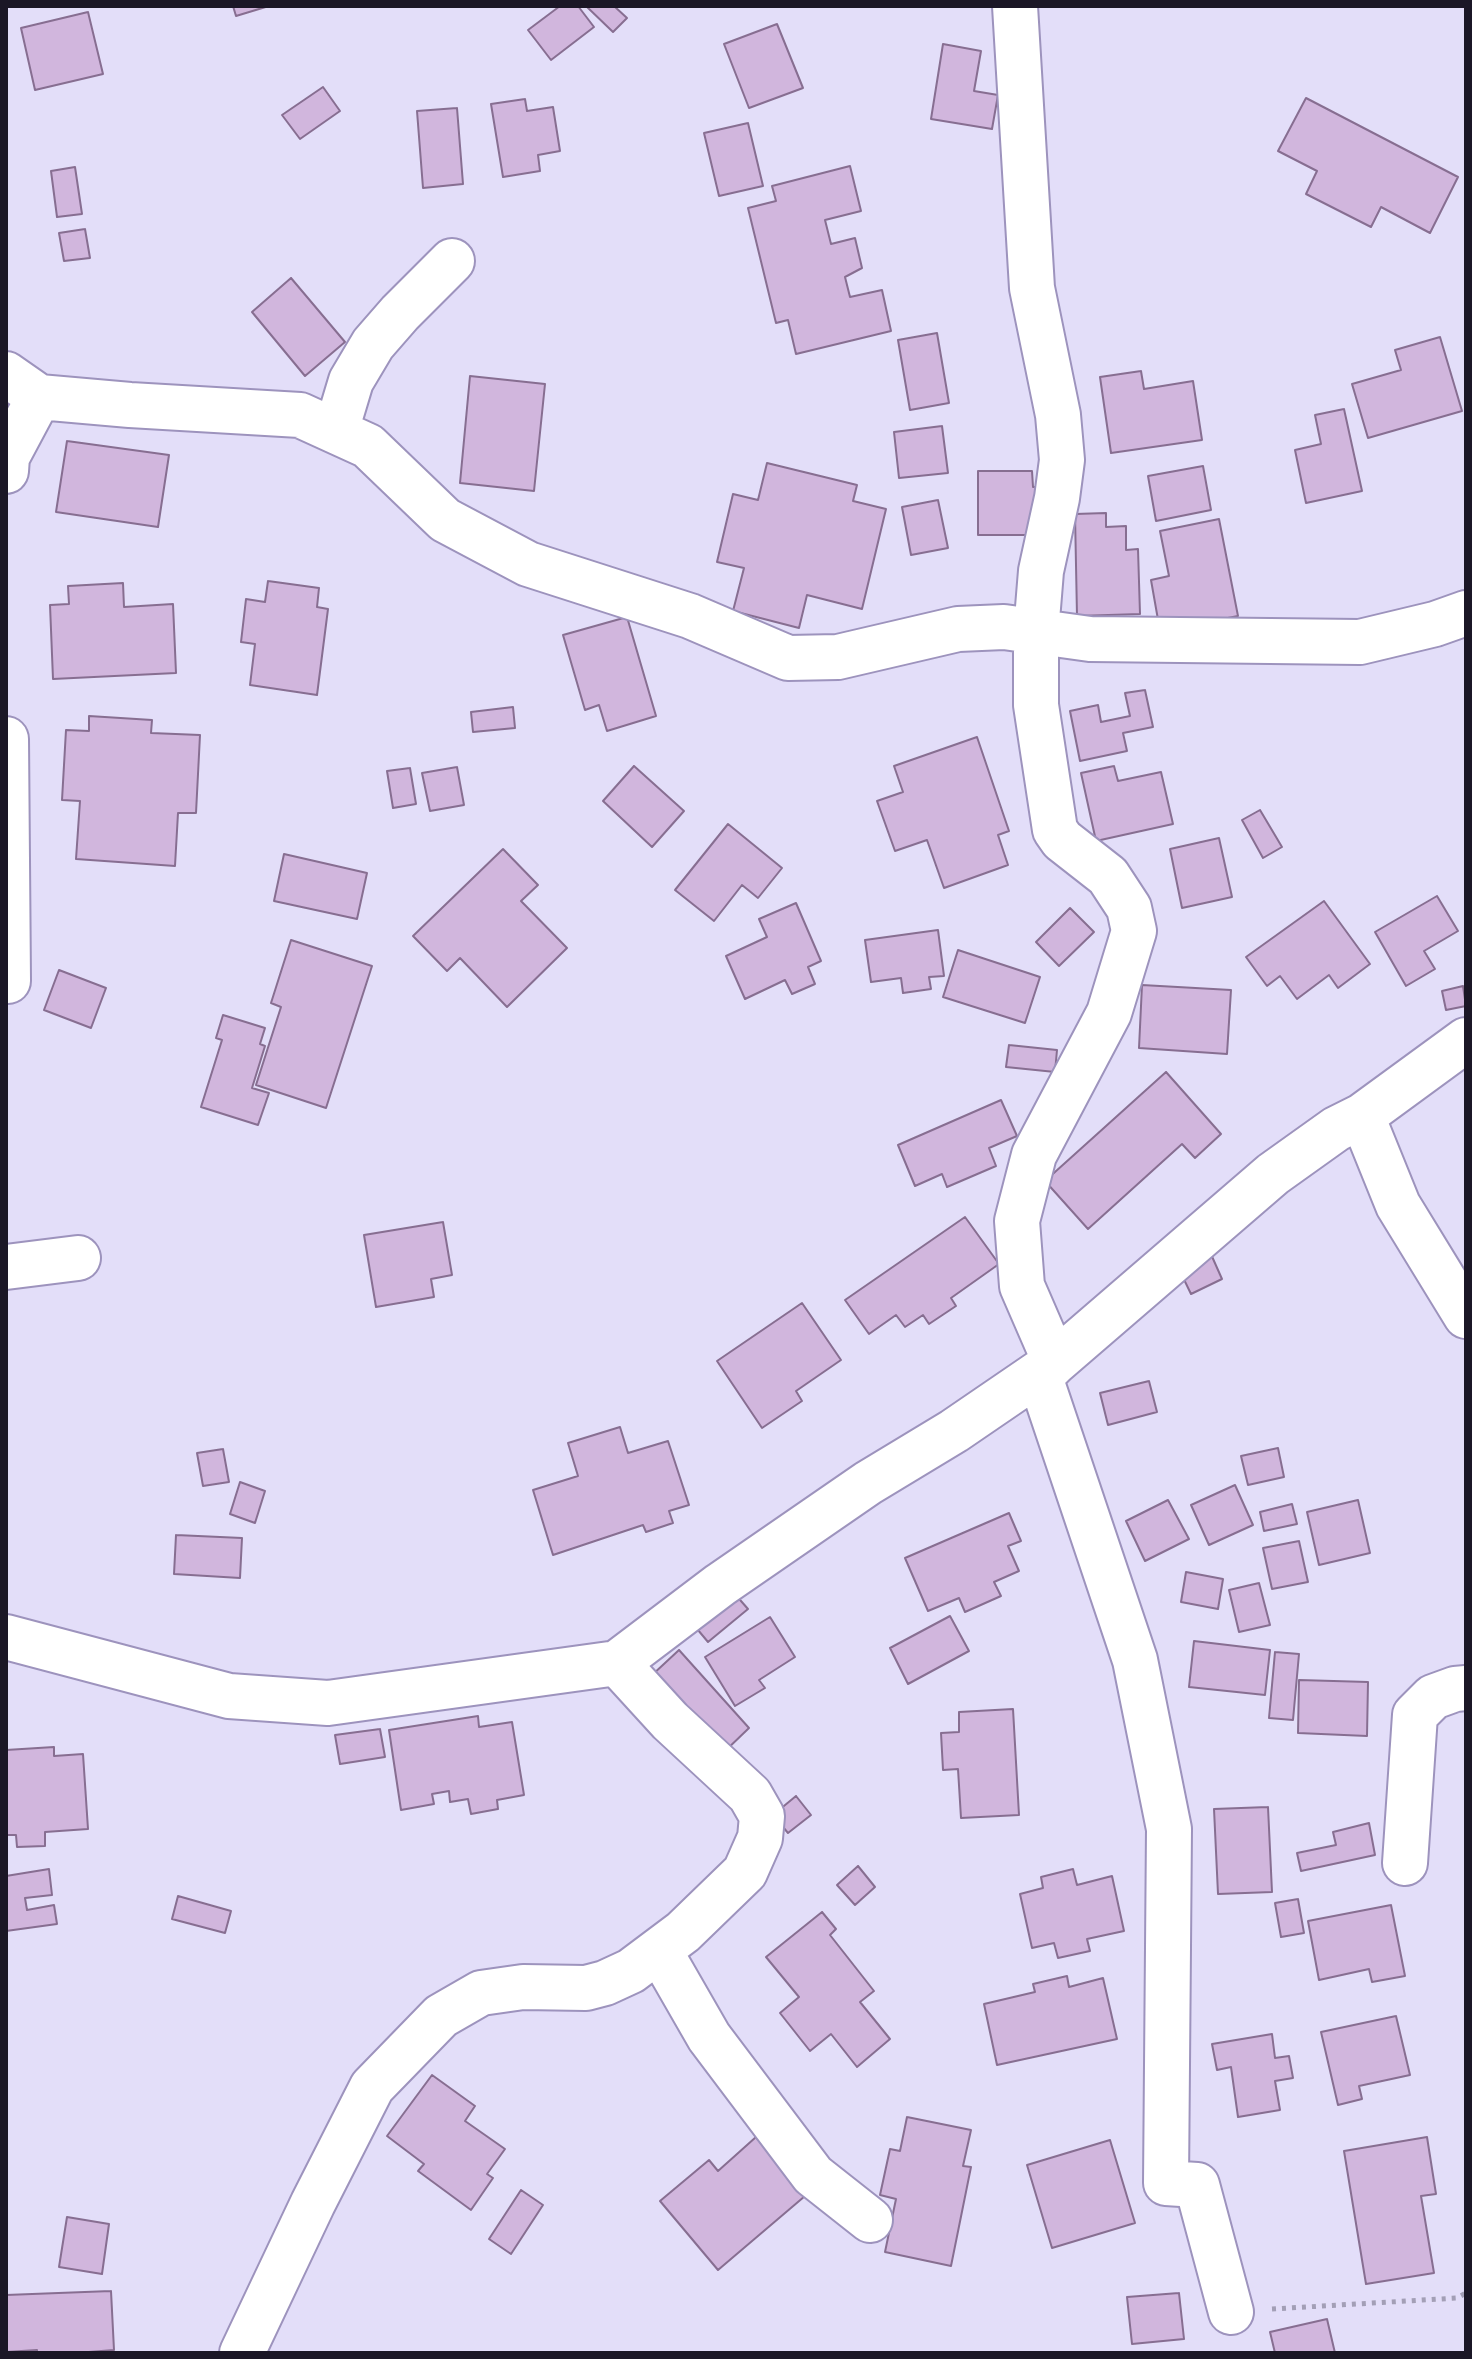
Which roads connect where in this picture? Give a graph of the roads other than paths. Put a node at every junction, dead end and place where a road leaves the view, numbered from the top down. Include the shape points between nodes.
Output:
1 (1015, 6) edge
2 (452, 261) dead end
3 (22, 386) edge
4 (336, 431) junction
5 (6, 471) edge
6 (1466, 613) edge
7 (1036, 632) junction
8 (6, 739) edge
9 (8, 981) edge
10 (1466, 1040) edge
11 (1362, 1116) junction
12 (78, 1258) dead end
13 (6, 1267) edge
14 (1466, 1316) edge
15 (1055, 1362) junction
16 (6, 1637) edge
17 (617, 1663) junction
18 (1466, 1688) edge
19 (1405, 1863) dead end
20 (659, 1950) junction
21 (870, 2220) dead end
22 (1231, 2312) road end
23 (254, 2348) edge

1 - 7 street via 1032,288 1062,460 1041,571
2 - 4 street via 373,344 351,381
3 - 4 street via 130,405 300,415
3 - 5 street
4 - 7 street via 368,446 445,520 528,564 690,616 788,658 838,657 958,629
6 - 7 street via 1360,642 1090,639
7 - 15 street via 1036,705 1055,830 1108,876 1129,908 1134,931 1109,1013 1034,1155 1017,1221 1022,1286
8 - 9 street
10 - 11 street
11 - 14 street via 1398,1205
11 - 15 street via 1273,1174
12 - 13 street
15 - 17 street via 782,1542
15 - 22 street via 1040,1377 1135,1660 1169,1829 1166,2183 1197,2185
16 - 17 street via 229,1696 328,1703
17 - 20 street via 750,1795 762,1816 760,1838 745,1872
18 - 19 street via 1433,1697 1415,1715
20 - 21 street via 709,2037 813,2175
20 - 23 street via 605,1983 481,1993 441,2016 372,2087 313,2203

